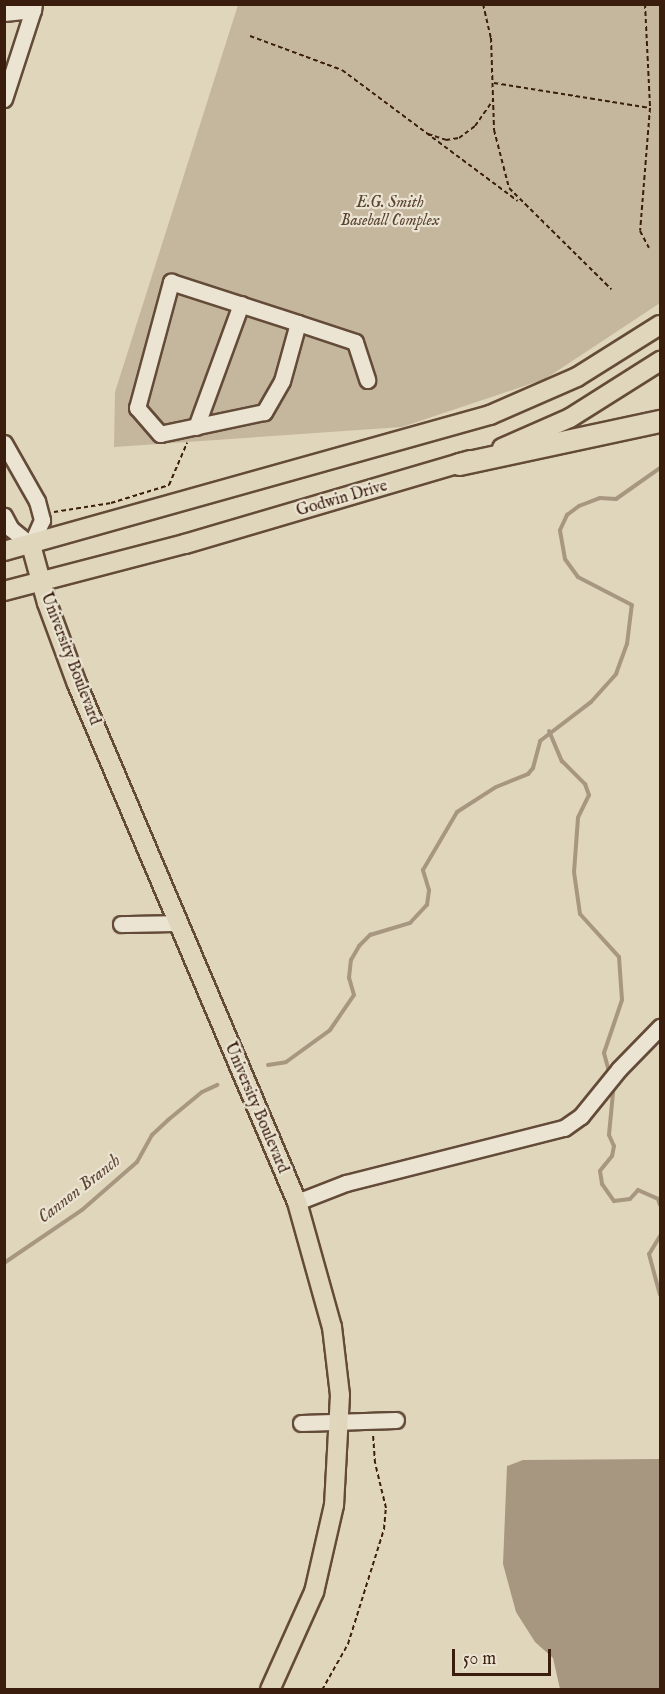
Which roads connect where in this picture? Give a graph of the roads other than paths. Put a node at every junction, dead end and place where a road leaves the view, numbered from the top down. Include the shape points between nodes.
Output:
1 (34, 7) edge
2 (4, 13) edge
3 (4, 99) edge
4 (241, 304) junction
5 (298, 323) junction
6 (660, 324) edge
7 (660, 361) edge
8 (367, 380) dead end
9 (660, 421) edge
10 (196, 426) junction
11 (4, 443) edge
12 (459, 464) junction
13 (4, 516) edge
14 (31, 545) junction
15 (4, 551) edge
16 (41, 582) junction
17 (4, 591) edge
18 (178, 923) junction
19 (121, 924) dead end
20 (660, 1027) edge
21 (297, 1202) junction
22 (340, 1419) junction
23 (396, 1420) dead end
24 (302, 1423) dead end
25 (270, 1689) edge

1 - 2 lane
1 - 3 lane
4 - 5 lane
4 - 10 lane
4 - 10 lane via 171,282 137,408 160,434
5 - 8 lane via 356,342
5 - 10 lane via 282,381 264,412
6 - 14 main road via 577,377 490,415
7 - 12 main road, Godwin Drive via 570,418
9 - 12 highway
11 - 14 lane via 37,501 40,516
12 - 16 main road, Godwin Drive
13 - 14 lane via 11,529
14 - 15 main road
14 - 16 main road, University Boulevard
16 - 17 main road, Godwin Drive
16 - 18 main road, University Boulevard via 77,684
18 - 19 lane
18 - 21 main road, University Boulevard
20 - 21 lane via 581,1116 564,1128 346,1183
21 - 22 main road, University Boulevard via 332,1327
22 - 23 lane
22 - 24 lane
22 - 25 main road, University Boulevard via 339,1472 324,1556 303,1620

